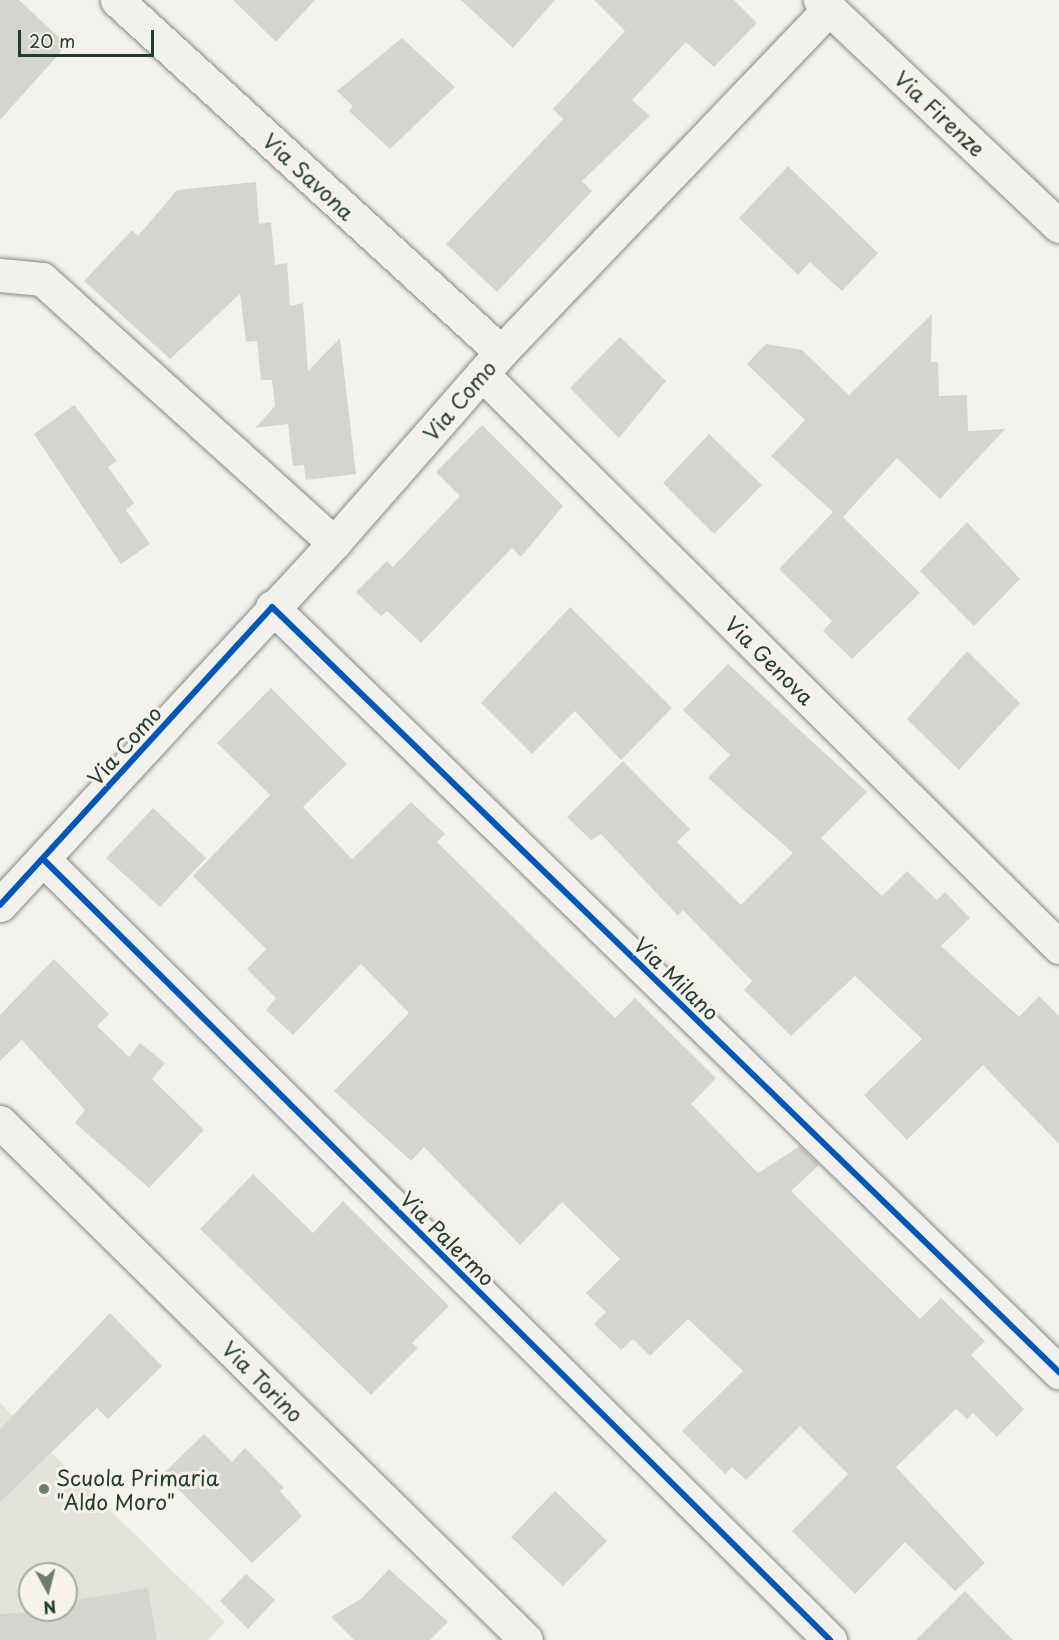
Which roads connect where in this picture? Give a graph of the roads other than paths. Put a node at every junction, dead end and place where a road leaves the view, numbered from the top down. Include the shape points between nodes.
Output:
1 (117, 0) edge
2 (825, 4) edge
3 (1059, 226) edge
4 (0, 275) edge
5 (491, 363) junction
6 (334, 543) junction
7 (272, 607) junction
8 (43, 859) junction
9 (3, 896) edge
10 (1059, 947) edge
11 (0, 1122) edge
12 (1059, 1372) edge
13 (526, 1640) edge
14 (830, 1640) edge

1 - 5 street, Via Savona
2 - 3 street, Via Firenze
2 - 5 street, Via Como
4 - 6 street via 42,279
5 - 6 street, Via Como
5 - 10 street, Via Genova
6 - 7 street, Via Como
7 - 8 street, Via Como
7 - 12 street, Via Milano
8 - 9 street, Via Como
8 - 14 street, Via Palermo
11 - 13 street, Via Torino

